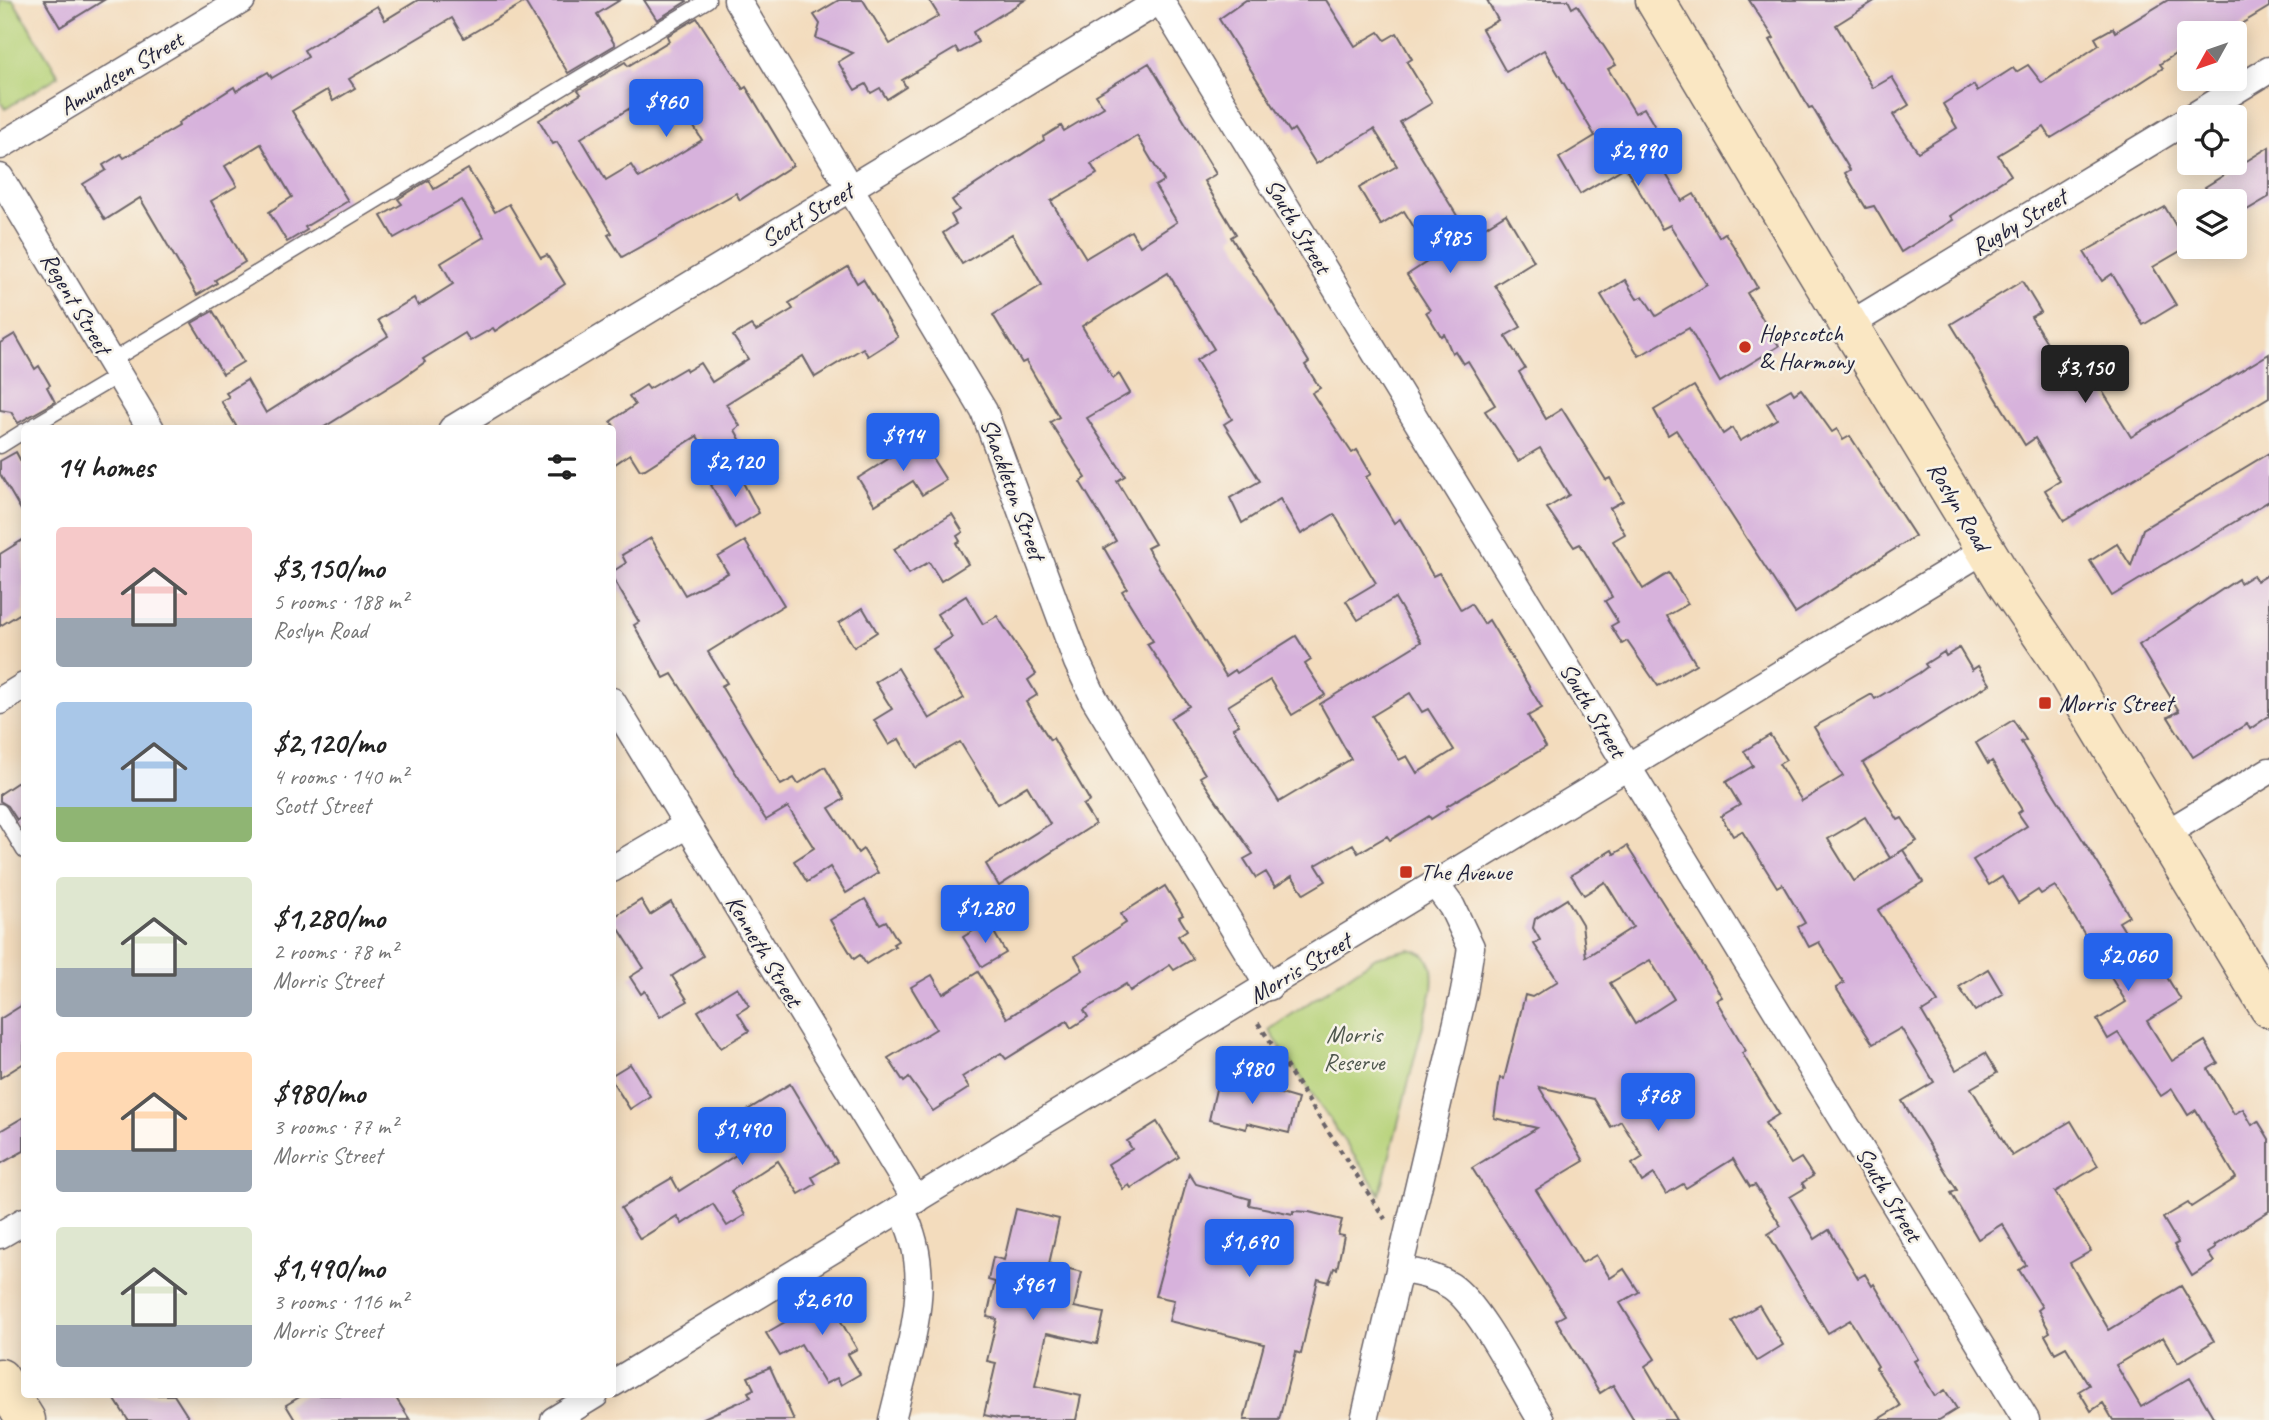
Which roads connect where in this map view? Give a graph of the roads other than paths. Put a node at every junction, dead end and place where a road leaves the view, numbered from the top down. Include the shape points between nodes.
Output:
1 (242, 0) edge
2 (708, 0) edge
3 (737, 0) edge
4 (1161, 0) edge
5 (1655, 0) edge
6 (2269, 71) edge
7 (2213, 105) edge
8 (2177, 126) edge
9 (0, 146) edge
10 (0, 177) edge
11 (852, 188) junction
12 (1849, 325) junction
13 (115, 368) junction
14 (34, 425) edge
15 (150, 425) edge
16 (459, 425) edge
17 (21, 434) edge
18 (0, 446) edge
19 (1986, 549) junction
20 (21, 688) edge
21 (0, 701) edge
22 (616, 708) edge
23 (1628, 767) junction
24 (2269, 771) edge
25 (0, 811) edge
26 (687, 825) junction
27 (2165, 834) junction
28 (21, 846) edge
29 (616, 867) edge
30 (1436, 886) junction
31 (1269, 987) junction
32 (2269, 1008) edge
33 (909, 1205) junction
34 (21, 1223) edge
35 (0, 1235) edge
36 (1401, 1270) junction
37 (0, 1378) edge
38 (616, 1382) edge
39 (590, 1398) edge
40 (26, 1420) edge
41 (554, 1420) edge
42 (892, 1420) edge
43 (1364, 1420) edge
44 (1541, 1420) edge
45 (2026, 1420) edge

1 - 9 street, Amundsen Street
2 - 13 lane
3 - 11 street, Shackleton Street
4 - 11 street, Scott Street
4 - 23 street, South Street
5 - 12 street, Roslyn Road
6 - 7 street, Rugby Street
8 - 12 street, Rugby Street
10 - 13 street, Regent Street
11 - 16 street, Scott Street
11 - 31 street, Shackleton Street via 984,411 1094,698
12 - 19 street, Roslyn Road
13 - 14 lane
13 - 15 street, Regent Street
17 - 18 lane
19 - 23 street, Morris Street
19 - 27 street, Roslyn Road
20 - 21 street
22 - 26 street, Kenneth Street
23 - 30 street, Morris Street
23 - 45 street, South Street
24 - 27 street
25 - 28 lane
26 - 29 street
26 - 33 street, Kenneth Street
27 - 32 street, Roslyn Road
30 - 31 street, Morris Street
30 - 36 street via 1471,947
31 - 33 street, Morris Street
33 - 38 street, Morris Street
33 - 42 street, Kenneth Street via 917,1246 918,1308
34 - 35 street
36 - 43 street
36 - 44 street via 1426,1273 1454,1288 1472,1307
37 - 40 street
39 - 41 street

